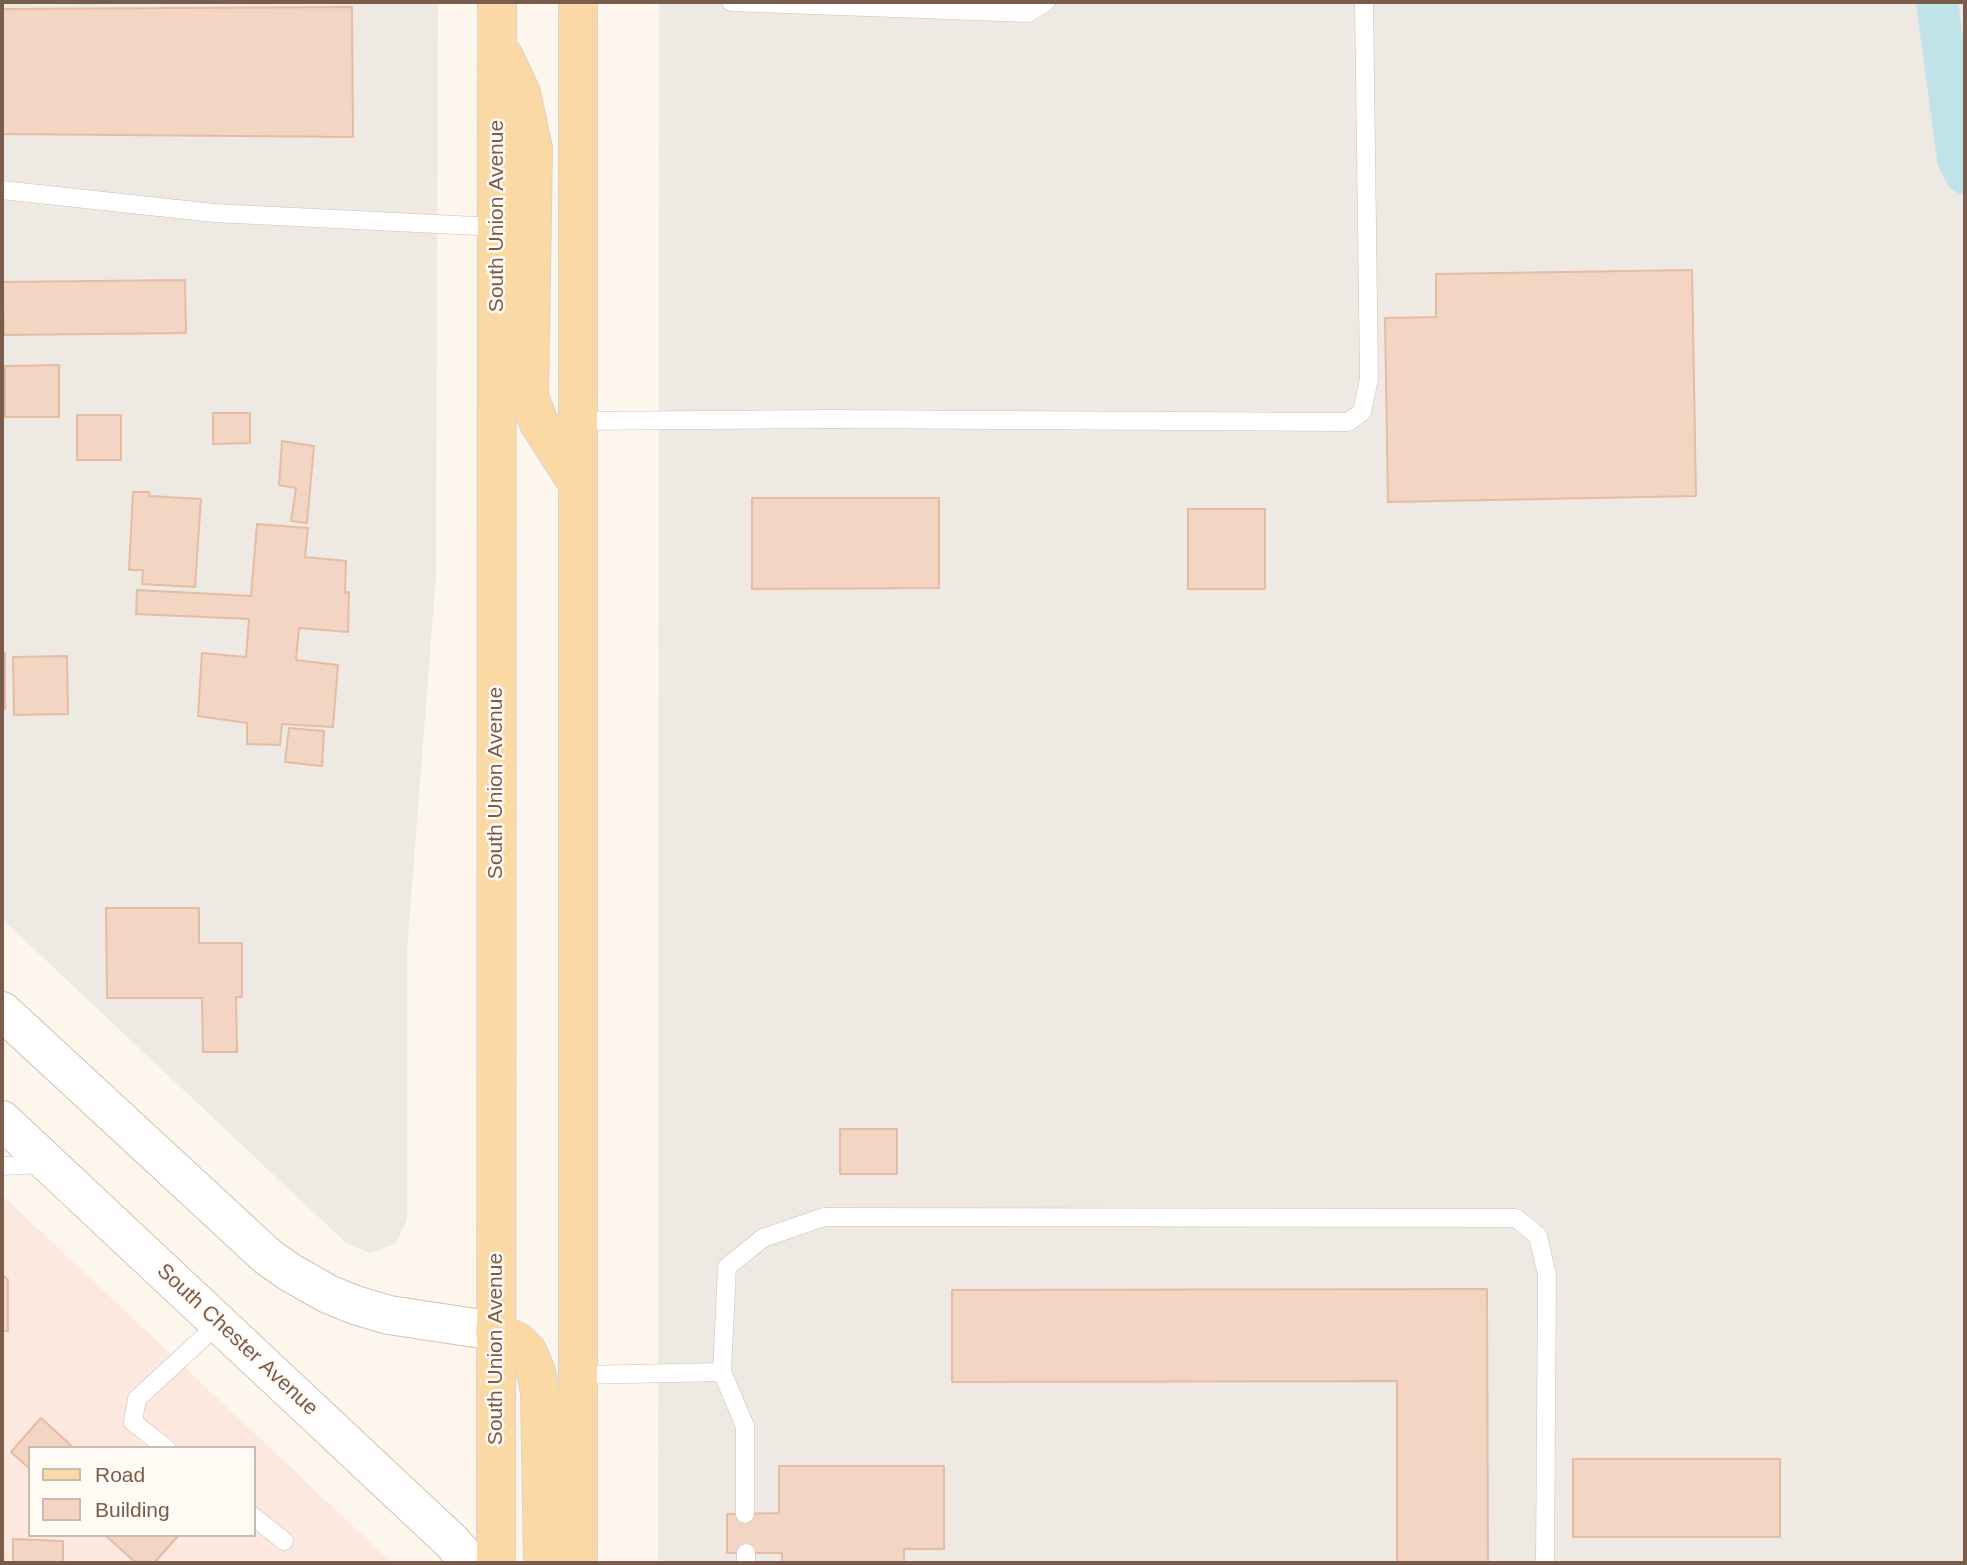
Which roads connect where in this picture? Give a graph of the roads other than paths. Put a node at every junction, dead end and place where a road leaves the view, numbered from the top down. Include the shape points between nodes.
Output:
1 (497, 2) edge
2 (578, 2) edge
3 (731, 2) edge
4 (1045, 2) edge
5 (1364, 2) edge
6 (497, 44) junction
7 (2, 190) edge
8 (497, 228) junction
9 (578, 421) junction
10 (578, 484) junction
11 (2, 1011) edge
12 (2, 1120) edge
13 (49, 1164) junction
14 (2, 1166) edge
15 (219, 1323) junction
16 (495, 1331) junction
17 (722, 1372) junction
18 (579, 1375) junction
19 (163, 1446) edge
20 (745, 1514) dead end
21 (256, 1519) edge
22 (284, 1541) dead end
23 (470, 1563) edge
24 (496, 1563) edge
25 (544, 1563) edge
26 (578, 1563) edge
27 (1545, 1563) edge

1 - 6 main road, South Union Avenue
2 - 9 main road
3 - 4 lane via 1028,13
5 - 9 lane via 1369,379 1362,411 1348,422
6 - 8 main road, South Union Avenue
6 - 10 main road via 521,93 533,149 529,397 538,423
7 - 8 lane via 214,213
8 - 16 main road, South Union Avenue
9 - 10 main road
10 - 18 main road
11 - 16 main road via 268,1257 291,1273 328,1294 389,1315
12 - 13 main road, South Chester Avenue
13 - 14 lane
13 - 15 main road, South Chester Avenue
15 - 19 lane via 137,1399 133,1422
15 - 23 main road, South Chester Avenue
16 - 24 main road, South Union Avenue
16 - 25 main road via 527,1351 536,1372
17 - 18 lane
17 - 20 lane via 745,1426
17 - 27 lane via 727,1267 763,1238 824,1217 1516,1218 1538,1236 1548,1275
18 - 26 main road
21 - 22 lane

